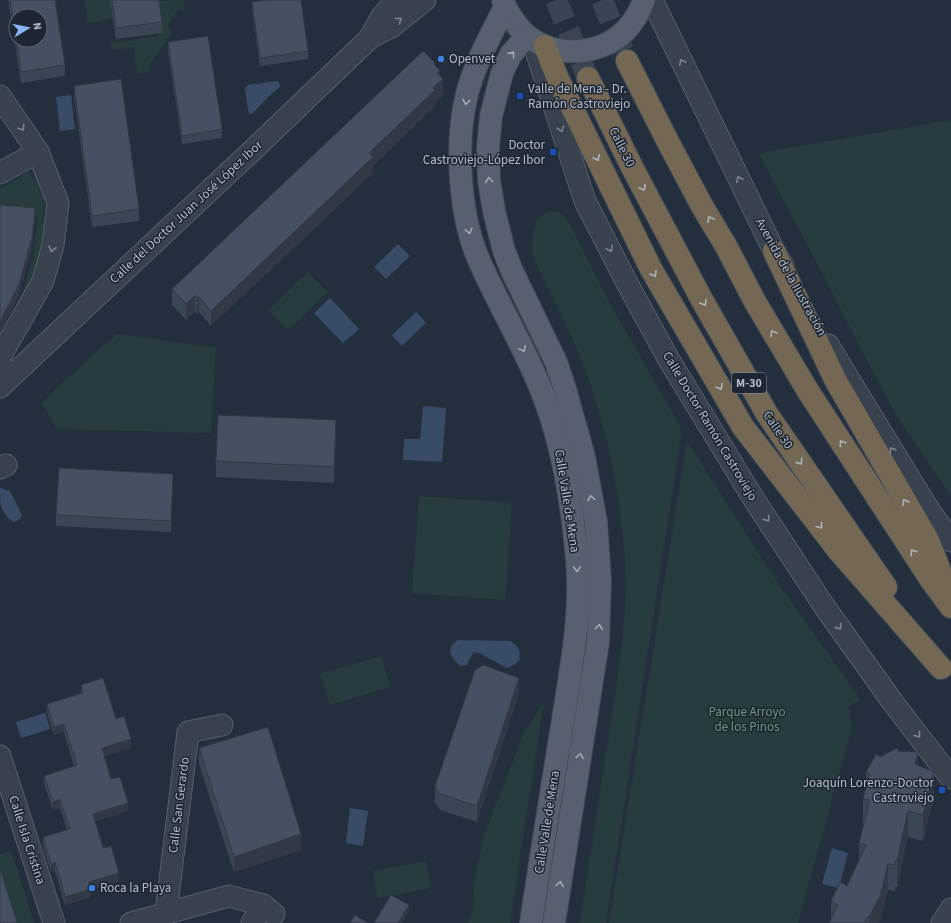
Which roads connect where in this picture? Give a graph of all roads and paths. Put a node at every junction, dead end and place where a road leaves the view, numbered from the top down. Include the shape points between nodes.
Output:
1 (397, 0) edge
2 (425, 0) edge
3 (644, 0) edge
4 (652, 0) edge
5 (502, 2) edge
6 (371, 37) junction
7 (535, 40) junction
8 (628, 61) tunnel mouth
9 (588, 78) tunnel mouth
10 (0, 96) edge
11 (38, 152) junction
12 (0, 173) edge
13 (774, 251) junction
14 (2, 385) edge
15 (951, 541) edge
16 (951, 600) edge
17 (951, 607) edge
18 (946, 675) edge
19 (222, 725) dead end
20 (0, 756) edge
21 (951, 778) edge
22 (951, 909) edge
23 (166, 913) junction
24 (54, 923) edge
25 (131, 923) edge
26 (252, 923) edge
27 (531, 923) edge
28 (554, 923) edge
29 (942, 923) edge

1 - 6 street via 382,16
6 -> 2 street via 391,27
3 - 7 main road via 639,12 625,31 604,45 575,51 557,50
13 -> 4 street, Avenida de la Ilustración
5 - 7 main road via 514,22
5 -> 27 main road, Calle Valle de Mena via 467,93 461,126 460,164 463,198 468,228 478,258 532,368 557,438 569,492 578,585 574,644
6 - 14 street, Calle del Doctor Juan José López Ibor
7 -> 18 highway via 557,77 651,269 744,427 838,550
7 -> 21 street, Calle Doctor Ramón Castroviejo via 585,201 669,360 755,501 824,606
28 -> 7 main road, Calle Valle de Mena via 598,642 600,581 596,522 584,457 556,362 504,251 489,180 491,116 502,73 511,54
17 -> 8 highway via 808,392 758,307 667,140
9 -> 18 highway, Calle 30 / M-30 via 702,300 766,414
10 -> 11 street
11 - 12 street
11 -> 14 street via 58,203 53,245 43,281 0,357
15 -> 13 street, Avenida de la Ilustración via 927,507 854,388
16 -> 13 highway via 928,540 836,381
19 - 23 street, Calle San Gerardo via 188,732
20 - 24 street, Calle Isla Cristina
22 - 29 street
23 - 25 street
23 - 26 street via 229,896 268,910

